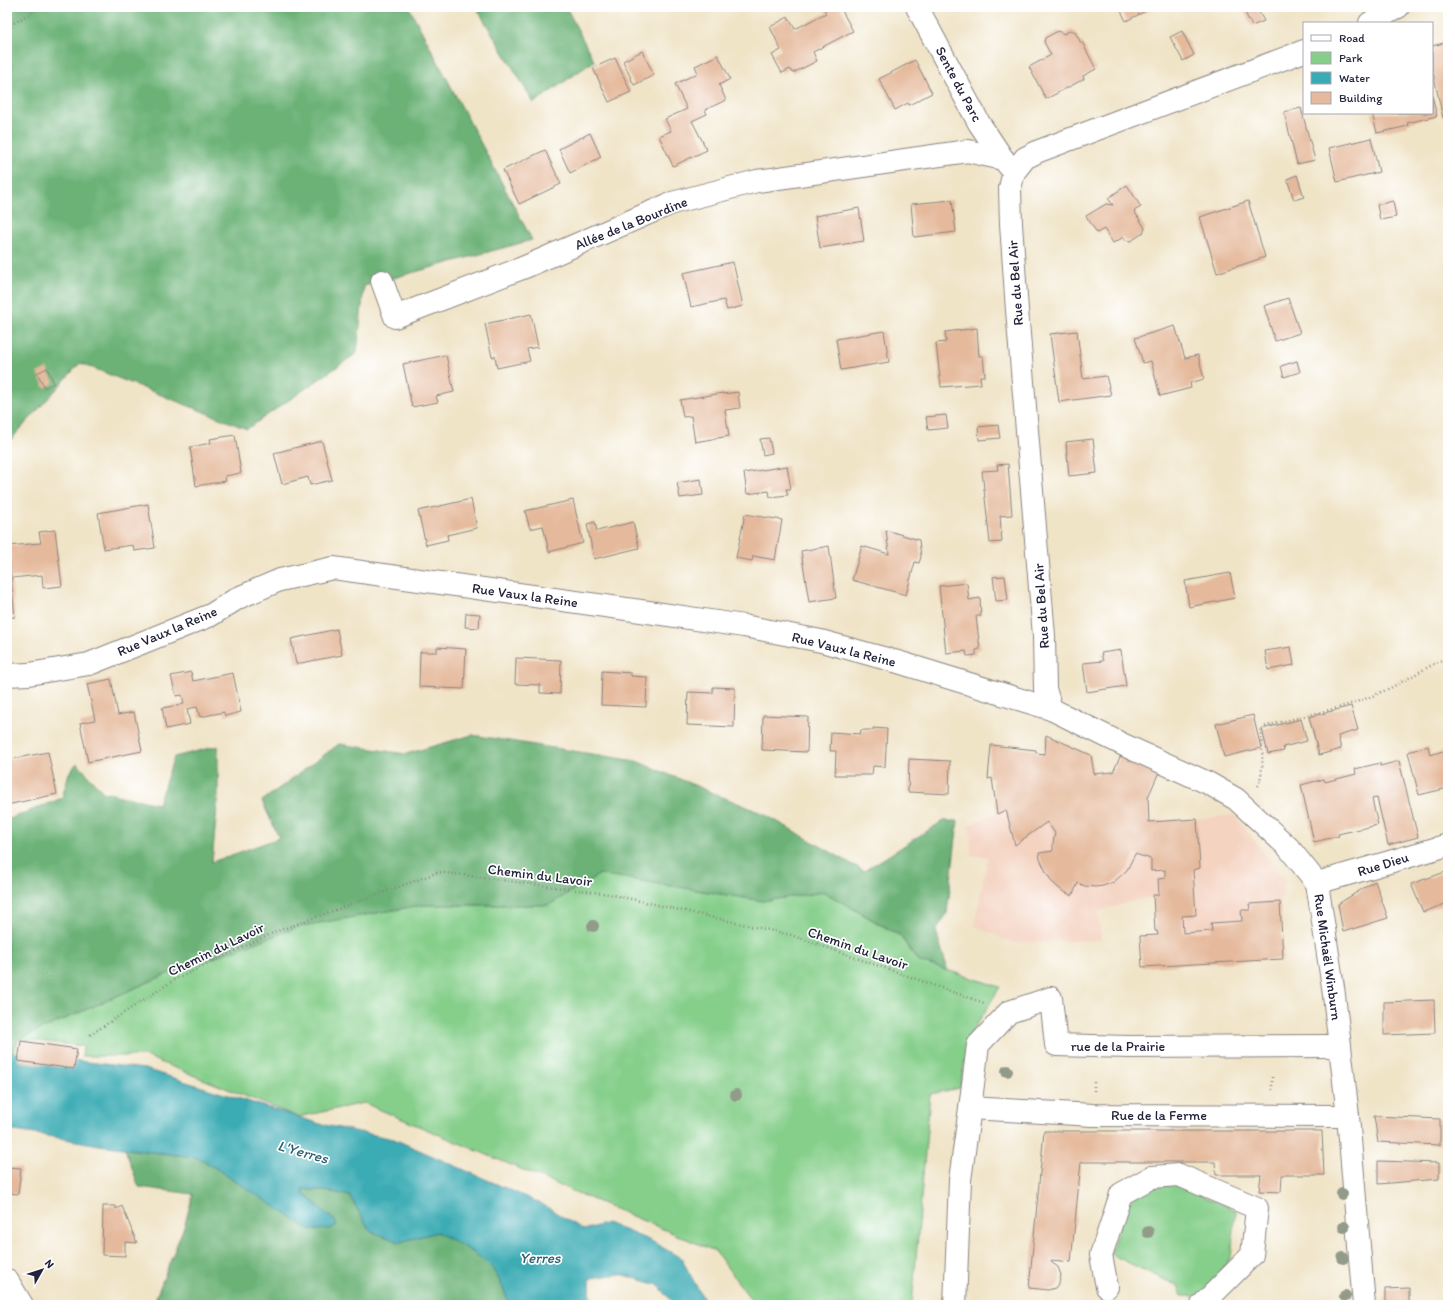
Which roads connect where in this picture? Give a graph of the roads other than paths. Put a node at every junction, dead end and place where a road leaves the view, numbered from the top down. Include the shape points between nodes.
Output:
1 (917, 7) edge
2 (1398, 7) edge
3 (1372, 22) edge
4 (1303, 51) edge
5 (1009, 165) junction
6 (382, 281) dead end
7 (7, 675) edge
8 (1051, 709) junction
9 (1448, 844) edge
10 (1317, 883) junction
11 (1340, 1046) junction
12 (970, 1108) junction
13 (1348, 1116) junction
14 (7, 1280) edge
15 (1107, 1287) dead end
16 (22, 1305) edge
17 (955, 1305) edge
18 (1202, 1305) edge
19 (1364, 1305) edge

1 - 5 street, Sente du Parc via 979,123
2 - 3 street
4 - 5 street, Rue du Bel Air
5 - 6 street, Allée de la Bourdine via 968,151 757,181 672,203 525,267 395,317
5 - 8 street, Rue du Bel Air via 1017,310 1044,636 1045,689
7 - 8 street, Rue Vaux la Reine via 89,664 211,615 238,598 280,580 333,568 744,626 821,641
8 - 10 street, Rue Michaël Winburn via 1208,783 1236,799 1288,847
9 - 10 street, Rue Dieu
10 - 11 street, Rue Michaël Winburn
11 - 12 street, rue de la Prairie via 1056,1045 1051,998 1009,1012 978,1045
11 - 13 street, Rue Michaël Winburn
12 - 13 street, Rue de la Ferme via 1093,1115
12 - 17 street, rue de la Prairie via 960,1180
13 - 19 street, Rue Michaël Winburn
14 - 16 street
15 - 18 street via 1101,1255 1121,1194 1152,1177 1179,1175 1257,1208 1252,1255

